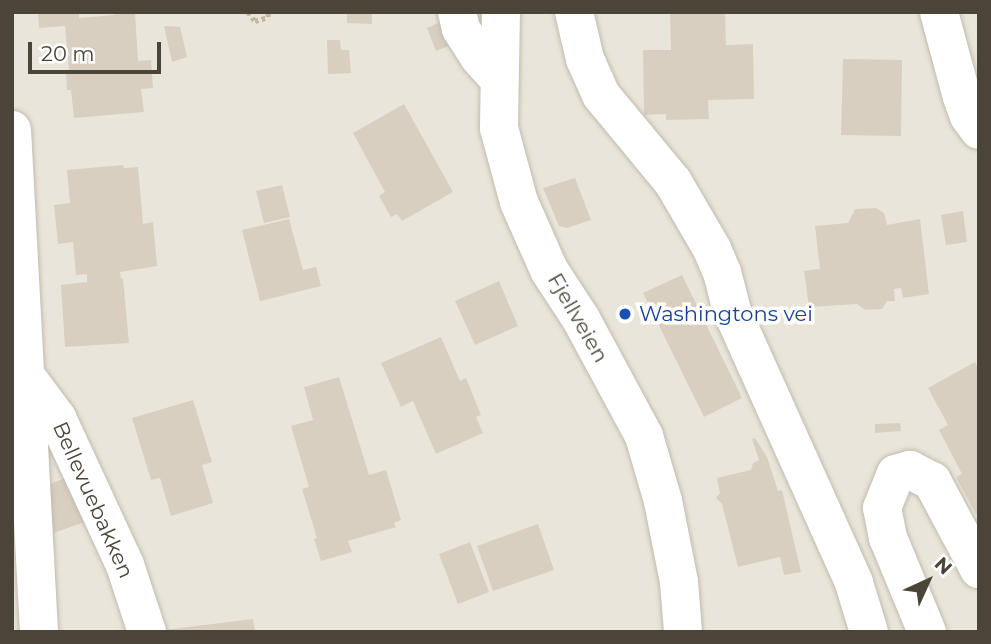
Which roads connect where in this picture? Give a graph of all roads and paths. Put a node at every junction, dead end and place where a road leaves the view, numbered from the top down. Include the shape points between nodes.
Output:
1 (248, 12) edge
2 (268, 12) edge
3 (457, 12) edge
4 (501, 12) edge
5 (574, 12) edge
6 (939, 12) edge
7 (498, 77) junction
8 (12, 130) edge
9 (979, 130) edge
10 (25, 375) junction
11 (979, 569) edge
12 (39, 632) edge
13 (148, 632) edge
14 (683, 632) edge
15 (869, 632) edge
16 (927, 632) edge

1 - 2 path via 255,21 268,17
3 - 7 street via 461,29
4 - 7 street, Fjellveien
5 - 15 street via 585,60 601,95 673,182 712,249 732,311 854,583
6 - 9 street via 944,42
7 - 14 street, Fjellveien via 499,128 519,202 549,270 582,319 644,436 663,501 679,582
8 - 10 street
10 - 12 street
10 - 13 street, Bellevuebakken via 57,418 125,565
11 - 16 street via 932,481 910,470 896,474 882,508 888,538

